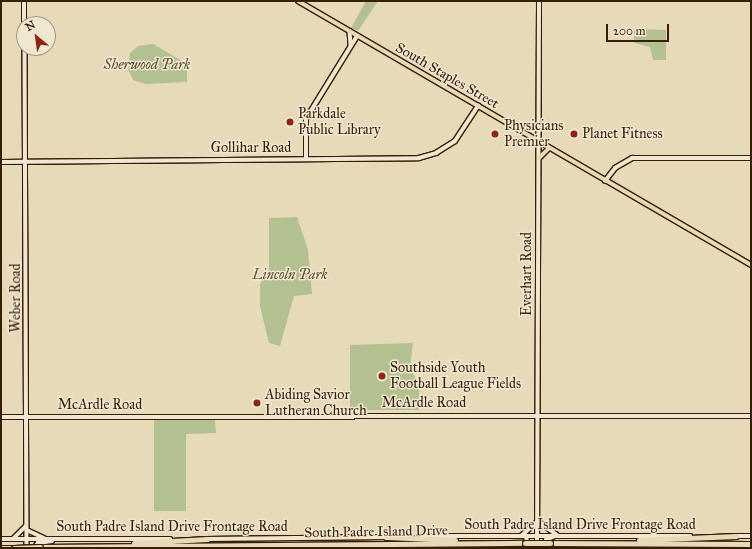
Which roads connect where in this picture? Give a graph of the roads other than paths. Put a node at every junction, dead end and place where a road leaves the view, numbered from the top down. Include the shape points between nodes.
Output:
1 (24, 1) edge
2 (298, 1) edge
3 (539, 1) edge
4 (24, 16) edge
5 (350, 31) junction
6 (357, 36) junction
7 (351, 46) junction
8 (25, 56) edge
9 (478, 106) junction
10 (539, 143) junction
11 (548, 148) junction
12 (539, 158) junction
13 (751, 158) edge
14 (306, 160) junction
15 (1, 162) edge
16 (26, 162) junction
17 (605, 180) junction
18 (751, 265) edge
19 (538, 414) junction
20 (751, 416) edge
21 (1, 417) edge
22 (28, 417) junction
23 (538, 521) junction
24 (27, 523) junction
25 (27, 530) junction
26 (538, 535) junction
27 (558, 535) junction
28 (521, 536) junction
29 (526, 536) junction
30 (736, 536) junction
31 (751, 536) edge
32 (386, 537) junction
33 (1, 539) edge
34 (12, 539) junction
35 (18, 539) junction
36 (27, 539) junction
37 (46, 539) junction
38 (69, 539) junction
39 (207, 539) junction
40 (504, 543) junction
41 (572, 543) junction
42 (751, 544) edge
43 (68, 547) edge
44 (1, 548) edge
45 (14, 548) edge
46 (21, 548) edge
47 (27, 548) edge
48 (37, 548) edge
49 (530, 548) edge
50 (538, 548) edge
51 (544, 548) edge

1 - 4 main road
2 - 5 main road, South Staples Street
3 - 10 main road, Everhart Road
5 - 6 main road, South Staples Street
5 - 7 main road
6 - 7 main road
6 - 9 main road, South Staples Street
7 - 14 main road via 306,119
8 - 16 main road, Weber Road
9 - 10 main road, South Staples Street
9 - 14 main road, Gollihar Road via 455,141 431,156
10 - 11 main road, South Staples Street
10 - 12 main road, Everhart Road
11 - 12 main road
11 - 17 main road, South Staples Street
12 - 19 main road, Everhart Road
13 - 17 main road via 632,158 614,168
14 - 16 main road, Gollihar Road
15 - 16 main road, Gollihar Road
16 - 22 main road, Weber Road
17 - 18 main road, South Staples Street
19 - 20 main road, McArdle Road
19 - 22 main road, McArdle Road
19 - 23 main road, Everhart Road
21 - 22 main road, McArdle Road
22 - 24 main road, Weber Road
23 - 26 main road, Everhart Road
23 - 27 main road
23 - 28 main road
24 - 25 main road, Weber Road
24 - 34 main road
25 - 36 main road, Weber Road
25 - 37 main road
26 - 27 main road, South Padre Island Drive Frontage Road
26 - 29 main road, South Padre Island Drive Frontage Road
26 - 50 main road, Everhart Road
27 - 30 main road, South Padre Island Drive Frontage Road
27 - 51 main road via 546,540
28 - 29 main road, South Padre Island Drive Frontage Road
28 - 32 main road, South Padre Island Drive Frontage Road
29 - 49 main road
30 - 31 main road, South Padre Island Drive Frontage Road
30 - 41 highway
32 - 39 main road, South Padre Island Drive Frontage Road
32 - 40 highway
33 - 34 main road, South Padre Island Drive Frontage Road
34 - 35 main road, South Padre Island Drive Frontage Road
35 - 36 main road, South Padre Island Drive Frontage Road
35 - 46 main road
36 - 37 main road, South Padre Island Drive Frontage Road
36 - 47 main road, Weber Road
37 - 38 main road, South Padre Island Drive Frontage Road
38 - 39 main road, South Padre Island Drive Frontage Road
38 - 48 main road via 38,543
39 - 43 highway
40 - 41 highway, South Padre Island Drive, bridge
40 - 43 highway, South Padre Island Drive
41 - 42 highway, South Padre Island Drive
43 - 48 highway, South Padre Island Drive
44 - 45 highway, South Padre Island Drive
45 - 48 highway, South Padre Island Drive, bridge

